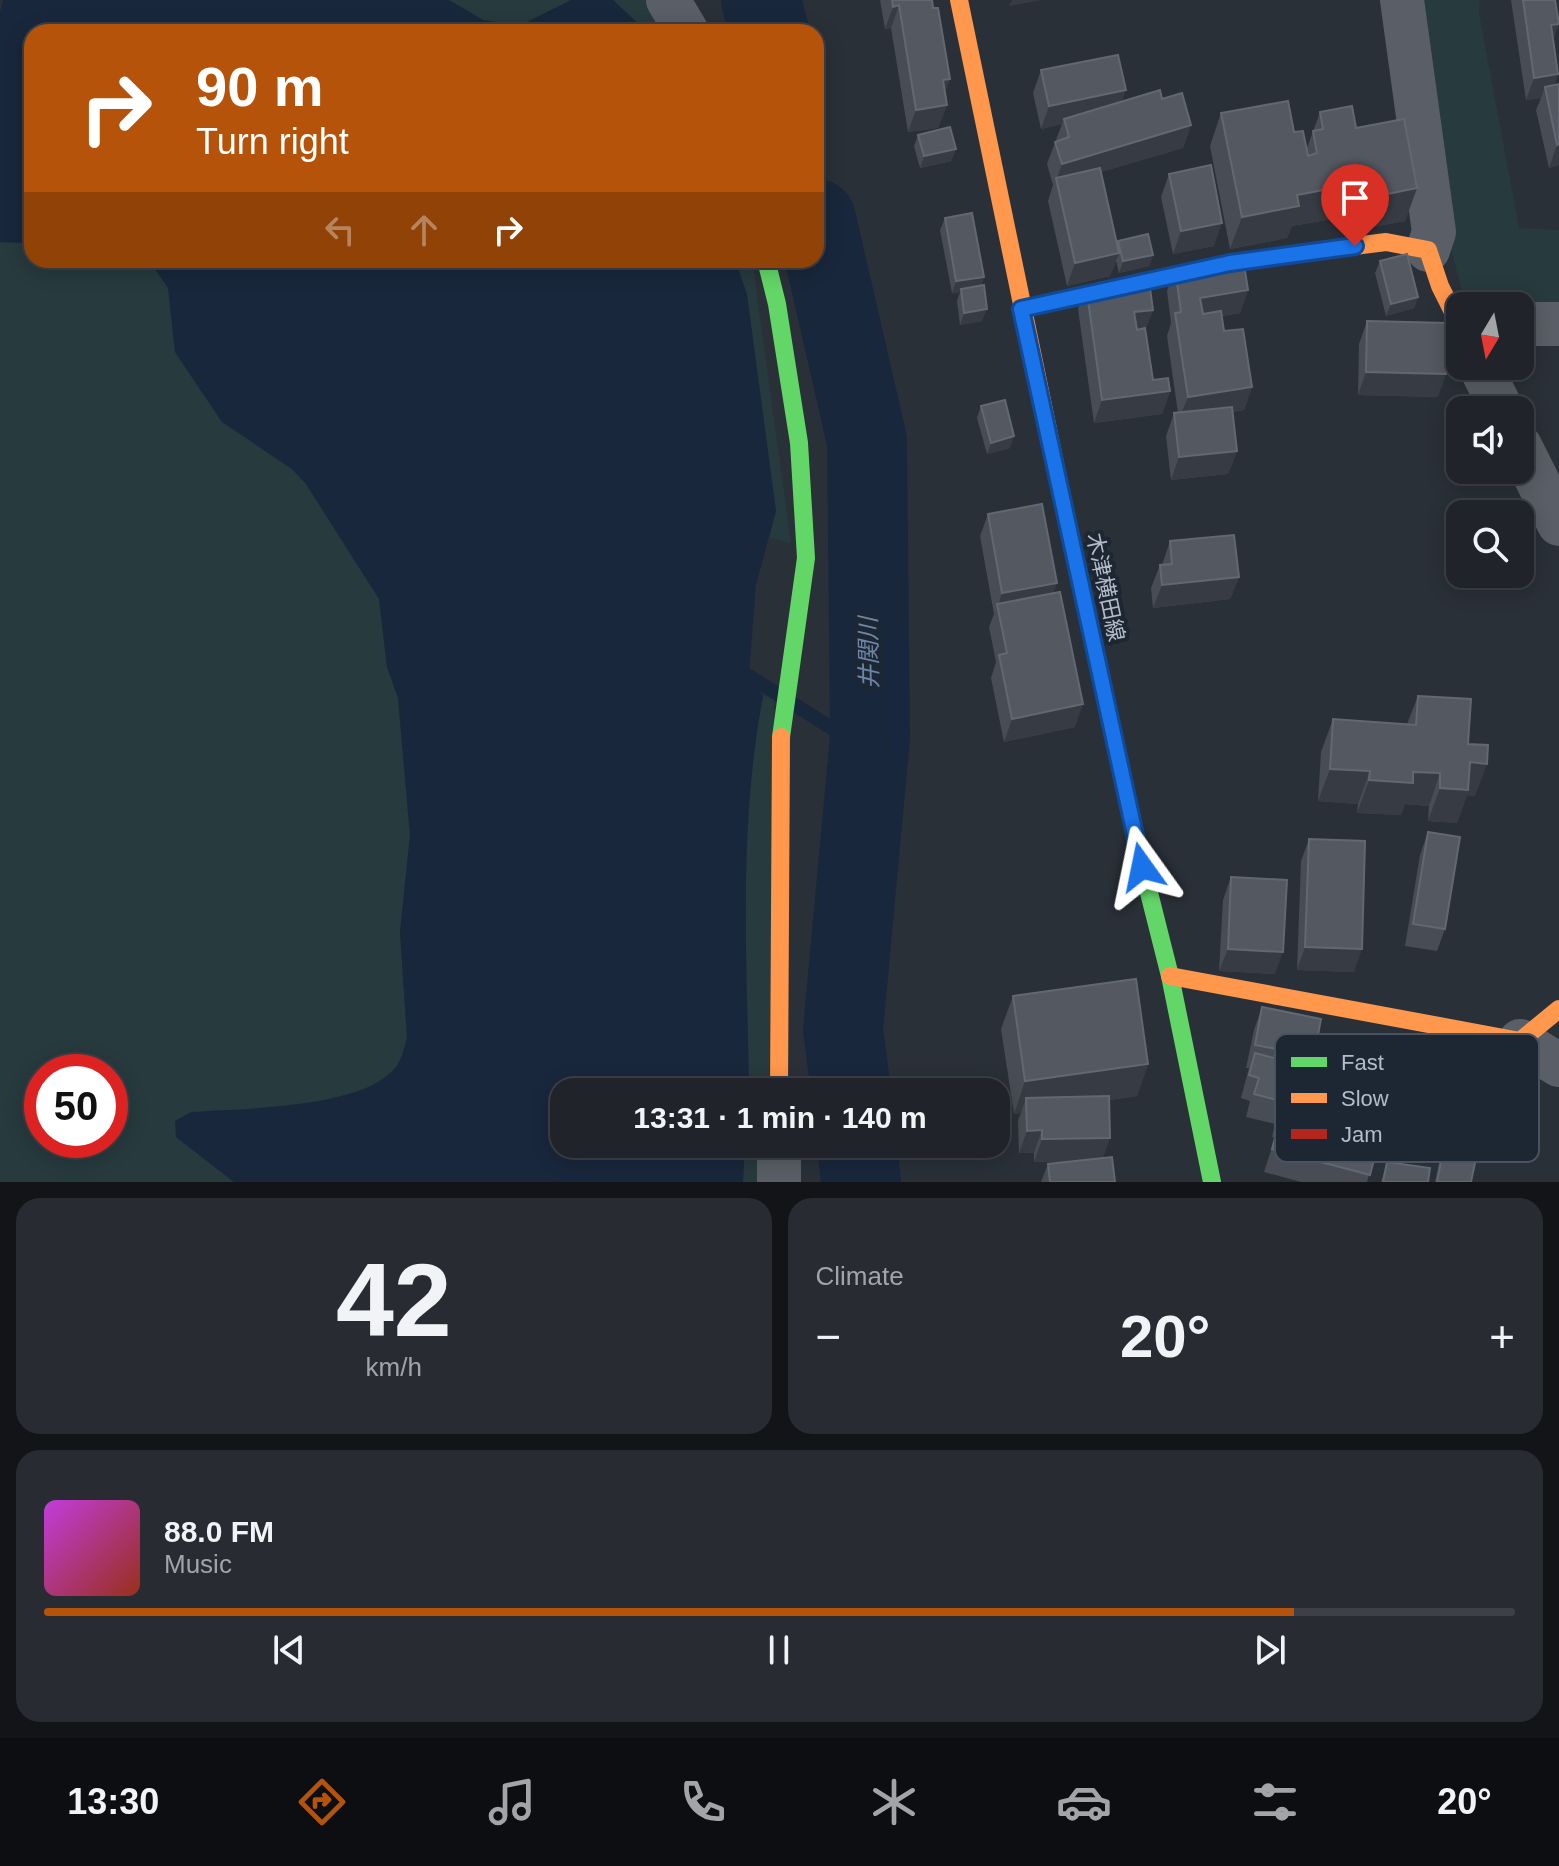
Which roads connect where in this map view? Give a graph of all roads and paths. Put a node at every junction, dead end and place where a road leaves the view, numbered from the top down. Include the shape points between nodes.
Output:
1 (668, 0) edge
2 (959, 0) edge
3 (1402, 0) edge
4 (682, 24) edge
5 (1428, 250) junction
6 (768, 268) edge
7 (1446, 298) edge
8 (1021, 309) junction
9 (1534, 324) edge
10 (1559, 324) edge
11 (1534, 474) edge
12 (1559, 524) edge
13 (1170, 976) junction
14 (1559, 1009) edge
15 (1482, 1034) edge
16 (1529, 1034) edge
17 (1539, 1053) edge
18 (1559, 1065) edge
19 (779, 1078) edge
20 (779, 1158) edge
21 (779, 1182) edge
22 (1212, 1182) edge

1 - 4 street
2 - 8 street, 木津横田線
3 - 5 street via 1434,232
5 - 7 street
5 - 8 street via 1386,242 1230,263
6 - 19 street via 799,443 806,558 779,756
8 - 13 street, 木津横田線
9 - 10 street
11 - 12 street
13 - 15 street
13 - 22 street, 木津横田線
14 - 16 street
17 - 18 street
20 - 21 street

